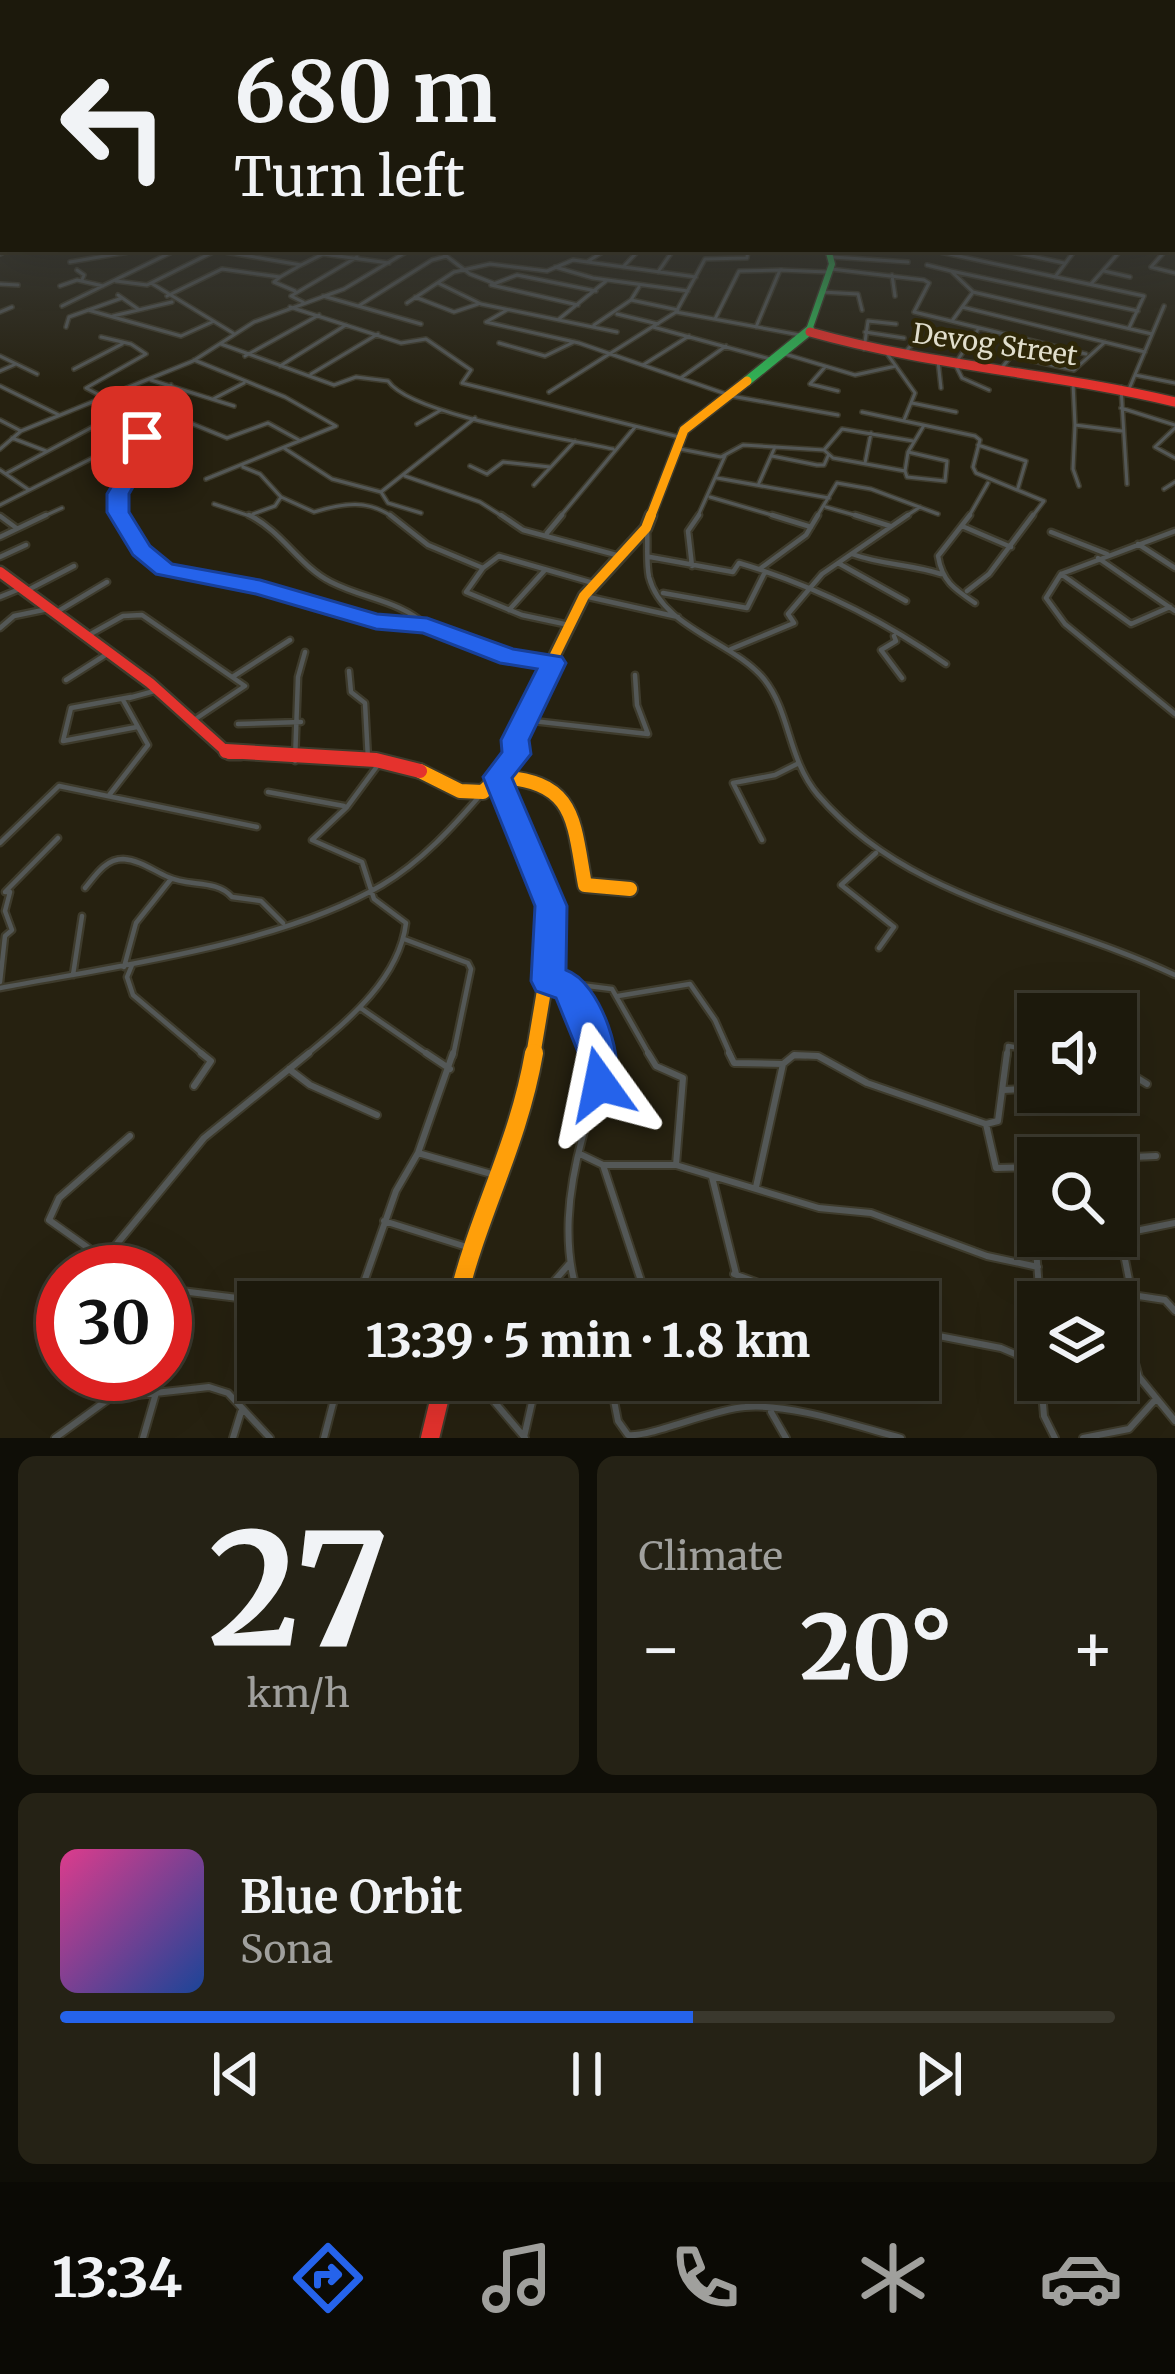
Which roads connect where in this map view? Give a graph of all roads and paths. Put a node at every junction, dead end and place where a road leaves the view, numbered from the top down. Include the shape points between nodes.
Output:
1 (95, 254) edge
2 (168, 254) edge
3 (209, 254) edge
4 (233, 254) edge
5 (323, 254) edge
6 (324, 254) edge
7 (402, 254) edge
8 (444, 254) edge
9 (599, 254) edge
10 (635, 254) edge
11 (670, 254) edge
12 (747, 254) edge
13 (865, 254) edge
14 (952, 254) edge
15 (979, 254) edge
16 (1021, 254) edge
17 (1072, 254) edge
18 (1117, 254) edge
19 (1162, 254) edge
20 (1025, 255) joint
21 (447, 256) junction
22 (357, 257) junction
23 (868, 259) junction
24 (973, 260) junction
25 (70, 262) dead end
26 (587, 262) junction
27 (829, 262) edge
28 (908, 262) dead end
29 (388, 263) junction
30 (1064, 263) junction
31 (927, 265) dead end
32 (301, 266) junction
33 (555, 267) junction
34 (623, 267) junction
35 (462, 268) junction
36 (77, 270) dead end
37 (782, 270) junction
38 (951, 271) junction
39 (1104, 271) junction
40 (658, 272) junction
41 (1175, 273) edge
42 (892, 275) junction
43 (280, 277) junction
44 (696, 277) junction
45 (1055, 277) junction
46 (1130, 277) dead end
47 (82, 280) junction
48 (116, 281) junction
49 (607, 281) junction
50 (437, 283) junction
51 (493, 283) junction
52 (0, 284) edge
53 (151, 284) junction
54 (1091, 284) junction
55 (18, 285) dead end
56 (640, 285) junction
57 (60, 286) dead end
58 (103, 286) junction
59 (596, 291) junction
60 (688, 291) junction
61 (296, 292) junction
62 (822, 292) junction
63 (973, 292) junction
64 (167, 296) junction
65 (323, 296) junction
66 (895, 296) dead end
67 (415, 297) junction
68 (631, 300) junction
69 (174, 301) junction
70 (303, 302) junction
71 (407, 303) dead end
72 (1018, 303) junction
73 (481, 304) junction
74 (578, 304) junction
75 (360, 305) junction
76 (62, 306) dead end
77 (1164, 306) dead end
78 (12, 307) dead end
79 (290, 307) junction
80 (962, 307) junction
81 (138, 309) junction
82 (508, 309) junction
83 (88, 310) junction
84 (862, 310) dead end
85 (677, 311) junction
86 (1138, 311) junction
87 (0, 312) edge
88 (614, 313) junction
89 (319, 315) junction
90 (107, 316) junction
91 (1004, 316) junction
92 (559, 319) junction
93 (715, 319) junction
94 (952, 321) junction
95 (212, 322) junction
96 (421, 324) dead end
97 (896, 324) dead end
98 (346, 325) junction
99 (655, 325) junction
100 (594, 326) junction
101 (66, 327) dead end
102 (756, 327) junction
103 (980, 328) junction
104 (1129, 328) junction
105 (617, 332) dead end
106 (865, 332) junction
107 (235, 333) junction
108 (378, 334) junction
109 (808, 334) junction
110 (1152, 334) junction
111 (101, 337) dead end
112 (689, 337) junction
113 (904, 338) dead end
114 (1025, 339) junction
115 (915, 341) dead end
116 (1105, 341) junction
117 (574, 342) junction
118 (499, 343) dead end
119 (121, 344) junction
120 (221, 344) junction
121 (726, 346) junction
122 (864, 349) junction
123 (1145, 352) junction
124 (607, 353) junction
125 (1086, 354) junction
126 (0, 356) edge
127 (245, 356) junction
128 (1011, 356) junction
129 (780, 357) junction
130 (895, 359) junction
131 (194, 360) junction
132 (938, 361) junction
133 (16, 364) junction
134 (955, 364) junction
135 (639, 365) junction
136 (279, 366) junction
137 (825, 367) junction
138 (74, 369) dead end
139 (1000, 370) junction
140 (0, 371) edge
141 (38, 374) dead end
142 (308, 376) junction
143 (680, 378) junction
144 (151, 380) junction
145 (1072, 380) junction
146 (244, 382) junction
147 (1175, 383) edge
148 (1128, 384) junction
149 (170, 385) junction
150 (0, 386) edge
151 (941, 388) dead end
152 (988, 390) dead end
153 (838, 391) dead end
154 (549, 392) dead end
155 (726, 394) junction
156 (100, 396) junction
157 (213, 399) junction
158 (139, 402) junction
159 (1175, 402) edge
160 (911, 403) junction
161 (235, 406) dead end
162 (1121, 408) junction
163 (441, 410) junction
164 (862, 412) dead end
165 (956, 412) dead end
166 (58, 415) junction
167 (838, 415) dead end
168 (477, 416) junction
169 (0, 420) edge
170 (904, 420) junction
171 (99, 423) junction
172 (417, 424) dead end
173 (925, 424) junction
174 (1075, 425) junction
175 (635, 427) junction
176 (1175, 427) edge
177 (1122, 430) junction
178 (21, 431) junction
179 (871, 432) junction
180 (138, 436) junction
181 (12, 437) junction
182 (576, 440) junction
183 (300, 441) junction
184 (913, 441) junction
185 (677, 443) junction
186 (979, 445) junction
187 (776, 447) junction
188 (284, 448) junction
189 (0, 449) edge
190 (613, 449) junction
191 (47, 452) junction
192 (908, 452) junction
193 (826, 453) junction
194 (725, 456) junction
195 (772, 456) junction
196 (1175, 458) edge
197 (865, 463) junction
198 (240, 465) junction
199 (470, 466) dead end
200 (550, 467) junction
201 (0, 470) edge
202 (905, 471) junction
203 (7, 473) junction
204 (404, 476) junction
205 (717, 478) junction
206 (206, 479) dead end
207 (986, 480) junction
208 (1175, 482) edge
209 (759, 483) junction
210 (1127, 484) dead end
211 (534, 485) dead end
212 (1079, 486) dead end
213 (1164, 489) dead end
214 (1018, 490) junction
215 (31, 491) junction
216 (381, 492) junction
217 (281, 497) junction
218 (710, 497) junction
219 (829, 498) junction
220 (214, 503) dead end
221 (0, 505) edge
222 (826, 506) junction
223 (920, 507) junction
224 (62, 508) dead end
225 (422, 513) dead end
226 (253, 514) junction
227 (938, 514) dead end
228 (0, 516) edge
229 (890, 526) junction
230 (962, 526) junction
231 (811, 527) junction
232 (646, 528) junction
233 (17, 529) junction
234 (1175, 531) edge
235 (1051, 532) dead end
236 (545, 536) junction
237 (0, 537) edge
238 (1138, 544) junction
239 (26, 545) dead end
240 (1011, 547) junction
241 (852, 554) junction
242 (1107, 554) junction
243 (620, 556) junction
244 (0, 557) edge
245 (650, 557) junction
246 (1098, 558) junction
247 (838, 563) junction
248 (74, 566) dead end
249 (692, 566) junction
250 (483, 568) junction
251 (1175, 568) edge
252 (545, 570) junction
253 (763, 570) junction
254 (0, 572) edge
255 (941, 574) junction
256 (1061, 574) junction
257 (107, 582) dead end
258 (594, 583) junction
259 (24, 589) junction
260 (810, 591) junction
261 (967, 591) dead end
262 (658, 592) junction
263 (584, 596) junction
264 (0, 597) edge
265 (906, 601) dead end
266 (975, 603) dead end
267 (1172, 609) edge
268 (509, 610) junction
269 (52, 611) junction
270 (680, 617) junction
271 (569, 625) junction
272 (427, 626) junction
273 (0, 628) edge
274 (890, 631) junction
275 (87, 636) junction
276 (290, 640) dead end
277 (731, 649) junction
278 (305, 652) dead end
279 (108, 653) junction
280 (553, 663) junction
281 (946, 664) dead end
282 (350, 671) dead end
283 (634, 675) dead end
284 (233, 676) junction
285 (902, 678) dead end
286 (66, 680) dead end
287 (150, 688) junction
288 (126, 699) junction
289 (1175, 714) edge
290 (194, 720) junction
291 (523, 720) junction
292 (301, 722) junction
293 (238, 724) dead end
294 (136, 728) junction
295 (295, 760) junction
296 (374, 761) junction
297 (797, 764) junction
298 (497, 777) junction
299 (268, 792) dead end
300 (483, 792) junction
301 (110, 794) junction
302 (347, 807) junction
303 (256, 827) dead end
304 (58, 838) dead end
305 (762, 840) dead end
306 (0, 843) edge
307 (876, 853) junction
308 (171, 879) junction
309 (86, 888) dead end
310 (631, 889) dead end
311 (3, 890) edge
312 (367, 893) junction
313 (82, 916) dead end
314 (283, 923) junction
315 (404, 939) junction
316 (879, 948) dead end
317 (128, 966) junction
318 (1175, 974) edge
319 (73, 976) junction
320 (548, 981) junction
321 (0, 985) edge
322 (568, 986) junction
323 (618, 996) junction
324 (362, 1009) junction
325 (1017, 1048) edge
326 (783, 1064) junction
327 (289, 1069) junction
328 (450, 1069) junction
329 (1137, 1078) edge
330 (1147, 1084) dead end
331 (194, 1086) dead end
332 (1017, 1089) edge
333 (1004, 1090) junction
334 (376, 1115) dead end
335 (986, 1124) junction
336 (130, 1136) dead end
337 (418, 1153) junction
338 (580, 1154) junction
339 (1156, 1156) dead end
340 (1137, 1157) edge
341 (603, 1165) junction
342 (676, 1165) junction
343 (1017, 1168) edge
344 (502, 1177) junction
345 (712, 1177) junction
346 (755, 1190) junction
347 (384, 1221) junction
348 (1175, 1223) edge
349 (1137, 1231) edge
350 (82, 1245) edge
351 (116, 1245) edge
352 (470, 1248) junction
353 (1039, 1257) edge
354 (570, 1263) junction
355 (1038, 1268) junction
356 (734, 1274) junction
357 (364, 1281) edge
358 (462, 1281) edge
359 (554, 1281) edge
360 (575, 1281) edge
361 (641, 1281) edge
362 (736, 1281) edge
363 (746, 1281) edge
364 (1039, 1281) edge
365 (192, 1292) edge
366 (1137, 1296) edge
367 (237, 1298) edge
368 (1175, 1311) edge
369 (939, 1336) edge
370 (1017, 1355) edge
371 (1137, 1370) edge
372 (192, 1390) edge
373 (1155, 1400) junction
374 (106, 1401) edge
375 (154, 1401) edge
376 (334, 1401) edge
377 (439, 1401) edge
378 (495, 1401) edge
379 (532, 1401) edge
380 (614, 1401) edge
381 (760, 1401) edge
382 (1043, 1401) edge
383 (761, 1406) junction
384 (241, 1412) junction
385 (771, 1412) junction
386 (1174, 1416) edge
387 (639, 1437) edge
388 (55, 1438) edge
389 (143, 1438) edge
390 (232, 1438) edge
391 (270, 1438) edge
392 (324, 1438) edge
393 (430, 1438) edge
394 (524, 1438) edge
395 (786, 1438) edge
396 (902, 1438) edge
397 (1055, 1438) edge
398 (1083, 1438) edge

1 - 25 street
2 - 48 street
3 - 53 street
4 - 32 street
5 - 32 street
6 - 22 street
7 - 29 street
8 - 21 street
9 - 26 street
10 - 34 street
11 - 40 street
12 - 44 street via 705,259
13 - 23 street
14 - 24 street
15 - 24 street
16 - 20 street
17 - 30 street
18 - 39 street
19 - 41 street via 1151,267
20 - 30 street
21 - 35 street
21 - 75 street
22 - 29 street
22 - 61 street
23 - 27 street
23 - 28 street
24 - 45 street
26 - 33 street
26 - 34 street
27 - 37 street
27 - 42 street
27 - 62 street
29 - 65 street
30 - 45 street
31 - 38 street
32 - 43 street
33 - 35 street
33 - 49 street
34 - 40 street
35 - 50 street
35 - 51 street
36 - 47 street
37 - 93 street via 740,271
37 - 102 street
38 - 63 street
38 - 86 street
39 - 46 street
39 - 54 street
40 - 44 street
42 - 66 street
42 - 94 street via 928,282 913,311
43 - 61 street via 274,282
43 - 64 street via 222,269
44 - 60 street
45 - 54 street
47 - 57 street
47 - 58 street
48 - 53 street
48 - 58 street
49 - 56 street
49 - 59 street
50 - 67 street
50 - 73 street
51 - 59 street via 517,275
51 - 74 street
52 - 55 street
53 - 64 street
54 - 86 street via 1145,296
56 - 60 street
56 - 68 street
58 - 76 street
59 - 74 street
60 - 85 street
61 - 70 street via 291,296
62 - 84 street via 858,294
62 - 109 street
63 - 72 street
63 - 80 street
64 - 69 street
65 - 70 street
65 - 75 street
67 - 71 street
67 - 73 street via 454,312
68 - 85 street
68 - 88 street
69 - 81 street
69 - 95 street
70 - 79 street
72 - 91 street
72 - 104 street
73 - 82 street
74 - 92 street
75 - 96 street
77 - 110 street
78 - 87 street
79 - 89 street
79 - 107 street
80 - 91 street
80 - 94 street
81 - 83 street via 120,297
81 - 90 street
82 - 92 street
82 - 117 street via 486,322
83 - 90 street
83 - 101 street via 66,318
85 - 93 street
85 - 99 street
86 - 104 street
88 - 99 street
88 - 100 street
89 - 98 street
89 - 127 street
90 - 95 street via 182,336
91 - 116 street
92 - 100 street
93 - 102 street
94 - 103 street
95 - 107 street
97 - 106 street via 869,321
98 - 108 street
98 - 136 street
99 - 112 street
99 - 124 street
100 - 105 street
102 - 109 street
103 - 114 street
103 - 134 street
104 - 110 street
106 - 113 street
106 - 122 street
107 - 120 street
108 - 142 street
108 - 175 street via 404,343 426,339 471,370 462,382 469,385
109 - 122 street, Devog Street
109 - 129 street
110 - 123 street
111 - 119 street
112 - 121 street
112 - 135 street
114 - 125 street
114 - 128 street
115 - 130 street
116 - 123 street
116 - 125 street
117 - 118 street via 545,356
117 - 124 street
119 - 138 street
119 - 156 street via 146,356 86,388
120 - 127 street
120 - 131 street
121 - 129 street
121 - 143 street
122 - 130 street, Devog Street
123 - 148 street
124 - 135 street
124 - 154 street
125 - 128 street via 1074,370
126 - 133 street
127 - 136 street
128 - 139 street
129 - 137 street
129 - 155 street
130 - 132 street, Devog Street
130 - 137 street via 870,377
130 - 160 street via 915,394
131 - 144 street
131 - 146 street
132 - 134 street, Devog Street
132 - 151 street
133 - 140 street
133 - 141 street
134 - 139 street, Devog Street
134 - 152 street via 962,378
135 - 143 street
136 - 142 street
137 - 153 street via 810,384
139 - 145 street, Devog Street
142 - 163 street via 334,385 356,377 388,381 399,395
143 - 155 street
144 - 149 street
144 - 156 street
145 - 148 street, Devog Street
145 - 174 street
146 - 157 street
146 - 183 street via 336,424
147 - 148 street
148 - 159 street, Devog Street
148 - 162 street
149 - 157 street
149 - 158 street
150 - 166 street
155 - 167 street
155 - 185 street
156 - 166 street
157 - 161 street
158 - 171 street
158 - 183 street via 227,438 270,424
160 - 165 street
160 - 170 street
162 - 176 street
162 - 177 street
163 - 168 street
163 - 172 street
164 - 170 street
166 - 178 street
168 - 182 street
168 - 204 street
169 - 178 street
170 - 173 street
171 - 180 street
171 - 191 street
173 - 184 street
173 - 186 street via 971,434
174 - 177 street
174 - 212 street
175 - 185 street
175 - 190 street
176 - 196 street via 1155,447
177 - 210 street
178 - 181 street
179 - 184 street
179 - 193 street via 839,430
179 - 197 street
180 - 215 street
180 - 272 street via 148,443 117,505 153,562 354,617
181 - 189 street
181 - 191 street
182 - 190 street
182 - 200 street
183 - 188 street
184 - 192 street
185 - 194 street
185 - 232 street
186 - 207 street via 973,467
186 - 214 street via 1025,461
187 - 193 street
187 - 194 street via 738,446
187 - 195 street
188 - 198 street
188 - 216 street via 332,479
190 - 236 street
191 - 203 street
192 - 202 street
192 - 202 street via 945,460 949,470 940,484
193 - 195 street via 824,465
193 - 197 street
194 - 205 street
195 - 209 street
197 - 202 street
198 - 206 street
198 - 217 street
199 - 200 street via 485,474 503,462
200 - 211 street
201 - 203 street
203 - 215 street
204 - 216 street
204 - 236 street
205 - 209 street
205 - 218 street
207 - 214 street
207 - 230 street
208 - 213 street
209 - 219 street
214 - 240 street via 1044,501
215 - 221 street
216 - 225 street via 388,503
217 - 226 street
217 - 250 street via 316,512 343,502 379,507 428,545
218 - 231 street
218 - 249 street via 688,531
219 - 222 street
219 - 223 street via 840,483
220 - 226 street
222 - 229 street
222 - 231 street
223 - 227 street
223 - 229 street
224 - 233 street
226 - 272 street via 320,577 408,608
228 - 233 street
229 - 241 street
230 - 240 street
230 - 255 street via 938,556
231 - 253 street
232 - 243 street
232 - 245 street
233 - 237 street
234 - 238 street
235 - 242 street
236 - 243 street
238 - 242 street
238 - 251 street
239 - 244 street
240 - 261 street
241 - 247 street
241 - 255 street
242 - 246 street
243 - 258 street
245 - 249 street
245 - 262 street
246 - 256 street
246 - 267 street
247 - 260 street
247 - 265 street
248 - 259 street
249 - 253 street
250 - 252 street via 499,556
250 - 268 street via 466,593
252 - 258 street
252 - 268 street
253 - 260 street
253 - 262 street via 747,608
254 - 259 street
255 - 266 street
256 - 267 street via 1131,624
256 - 289 street via 1047,592 1049,608
257 - 269 street
258 - 263 street
259 - 264 street
259 - 269 street
260 - 274 street
260 - 277 street via 788,614 794,623
262 - 270 street
263 - 270 street
263 - 271 street
268 - 271 street
269 - 273 street via 14,616
269 - 275 street
270 - 277 street
271 - 280 street
272 - 280 street via 509,657
274 - 281 street
274 - 285 street via 896,641 881,650
275 - 279 street
275 - 284 street via 142,615
276 - 284 street
277 - 297 street via 776,697
278 - 292 street via 296,678
279 - 286 street
279 - 287 street
280 - 291 street
282 - 296 street via 351,692 365,703
283 - 291 street via 648,734
284 - 290 street via 245,686
287 - 288 street
287 - 290 street
288 - 294 street
288 - 294 street via 70,708 63,741
290 - 295 street via 229,754
291 - 298 street via 517,754
292 - 293 street
292 - 295 street
294 - 301 street via 148,745
295 - 296 street
296 - 300 street via 426,772 468,794
296 - 302 street
297 - 305 street via 733,782
297 - 307 street
298 - 300 street
298 - 310 street via 529,775 551,784 578,831 585,885
298 - 320 street via 551,906
299 - 302 street
300 - 312 street via 460,820
301 - 303 street
301 - 306 street via 56,787
302 - 312 street via 312,840 362,862
304 - 311 street
307 - 316 street via 841,885 894,927
307 - 318 street via 986,909 1092,937
308 - 309 street via 113,859
308 - 314 street via 268,904
308 - 317 street via 136,923
311 - 321 street via 10,892 12,930
312 - 314 street
312 - 315 street via 406,923
313 - 319 street
314 - 317 street
315 - 324 street
315 - 328 street via 470,966
317 - 319 street
317 - 331 street via 133,995 211,1061
319 - 321 street
320 - 322 street
320 - 344 street
322 - 323 street
322 - 338 street via 600,1068
323 - 326 street via 690,984 734,1063
323 - 342 street via 656,1066 687,1085
324 - 327 street
324 - 328 street
325 - 333 street via 1008,1046
326 - 335 street via 794,1055 818,1056 867,1083
326 - 346 street
327 - 334 street
327 - 351 street via 199,1143
328 - 337 street
329 - 330 street
332 - 333 street
333 - 335 street via 998,1121
335 - 343 street via 996,1168
336 - 350 street via 50,1209 49,1220
337 - 344 street
337 - 347 street
338 - 341 street
338 - 354 street
339 - 340 street
341 - 342 street
341 - 361 street
342 - 345 street
344 - 352 street
345 - 346 street
345 - 356 street
346 - 355 street via 871,1213
347 - 352 street
347 - 357 street
348 - 349 street
352 - 358 street
353 - 355 street
354 - 359 street
354 - 360 street
355 - 364 street
356 - 362 street
356 - 363 street
365 - 367 street
366 - 368 street via 1165,1300
369 - 370 street
371 - 373 street
372 - 384 street via 221,1388
373 - 386 street
373 - 398 street via 1129,1429
374 - 388 street
375 - 389 street
376 - 392 street
377 - 393 street
378 - 394 street
379 - 394 street
380 - 387 street via 618,1421
381 - 383 street
382 - 397 street
383 - 385 street
383 - 387 street via 695,1415
384 - 390 street
384 - 391 street
385 - 395 street
385 - 396 street

